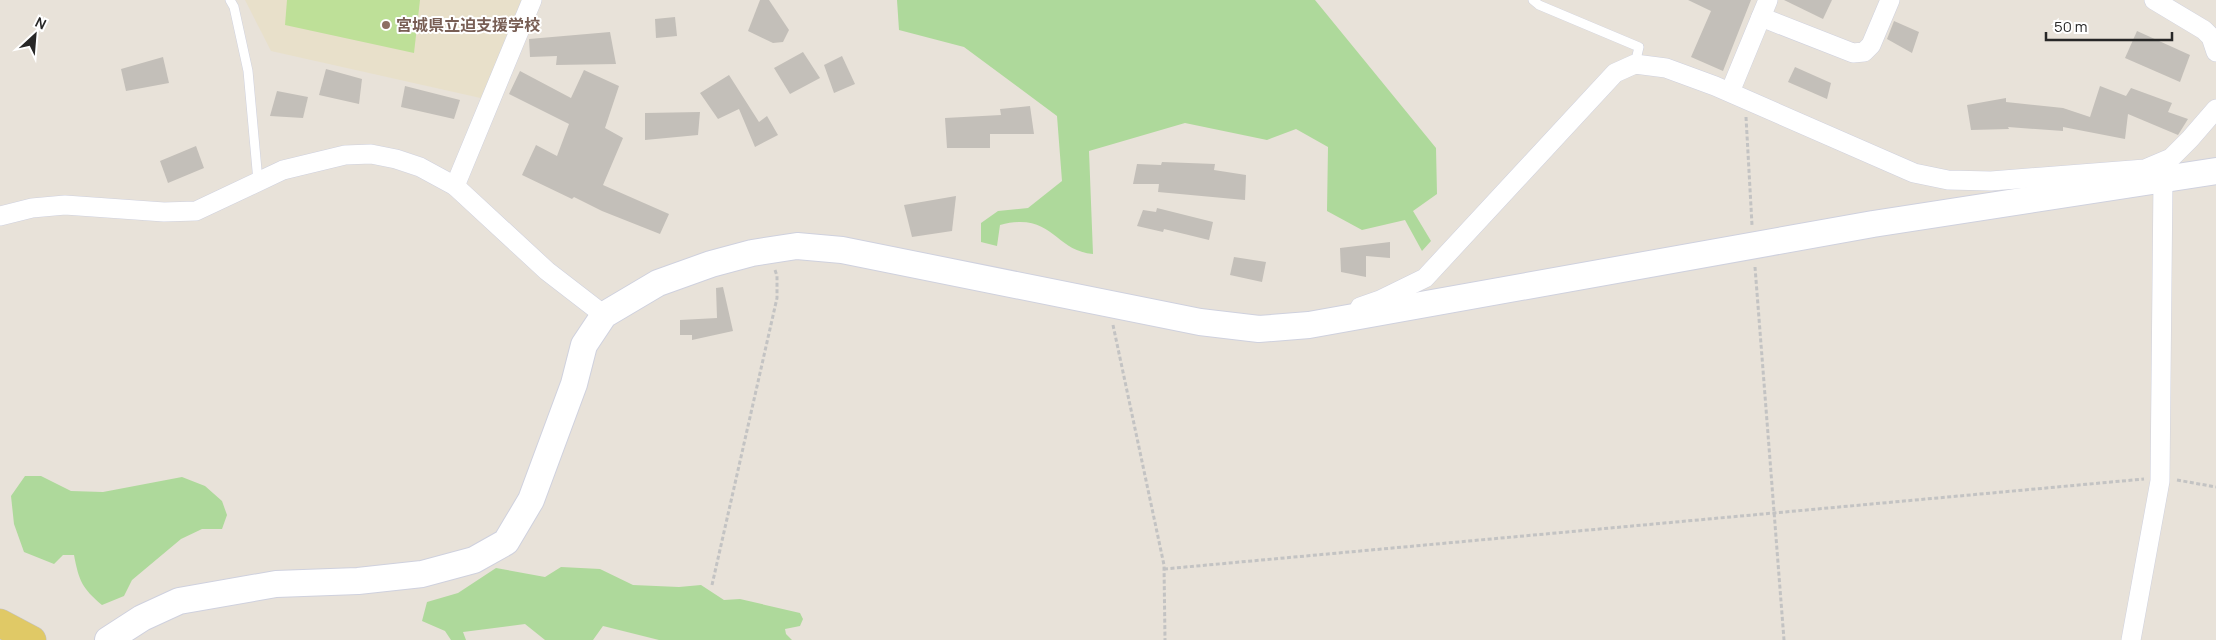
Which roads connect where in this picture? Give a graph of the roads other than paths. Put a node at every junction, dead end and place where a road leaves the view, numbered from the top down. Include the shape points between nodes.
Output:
1 (230, 0) edge
2 (532, 0) edge
3 (1533, 0) edge
4 (1890, 0) edge
5 (2154, 0) edge
6 (1764, 8) edge
7 (2216, 52) edge
8 (1635, 64) junction
9 (1737, 96) junction
10 (2216, 109) edge
11 (2216, 171) edge
12 (2163, 180) junction
13 (258, 181) junction
14 (455, 186) junction
15 (0, 216) edge
16 (604, 315) junction
17 (1309, 325) junction
18 (0, 623) edge
19 (32, 640) edge
20 (108, 640) edge
21 (2131, 640) edge

1 - 13 lane via 248,71
2 - 14 street
3 - 8 lane via 1639,47
4 - 6 street via 1872,45 1864,52 1853,53
5 - 7 street via 2204,30 2211,37
6 - 9 street
8 - 9 street via 1666,68
8 - 17 street via 1615,73 1425,278 1380,300
9 - 10 street via 1914,174 1948,180 2023,179 2145,169 2171,158
11 - 12 street
12 - 17 street via 1873,224
12 - 21 street via 2161,477
13 - 14 street via 283,170 345,155 371,154 420,167
13 - 15 street via 196,211 64,205
14 - 16 street via 547,270
16 - 17 street via 658,282 711,264 797,246 842,250 1200,322 1259,329
16 - 20 street via 584,345 574,384 531,500 506,542 474,560 422,574 276,584 179,601 142,618
18 - 19 main road

